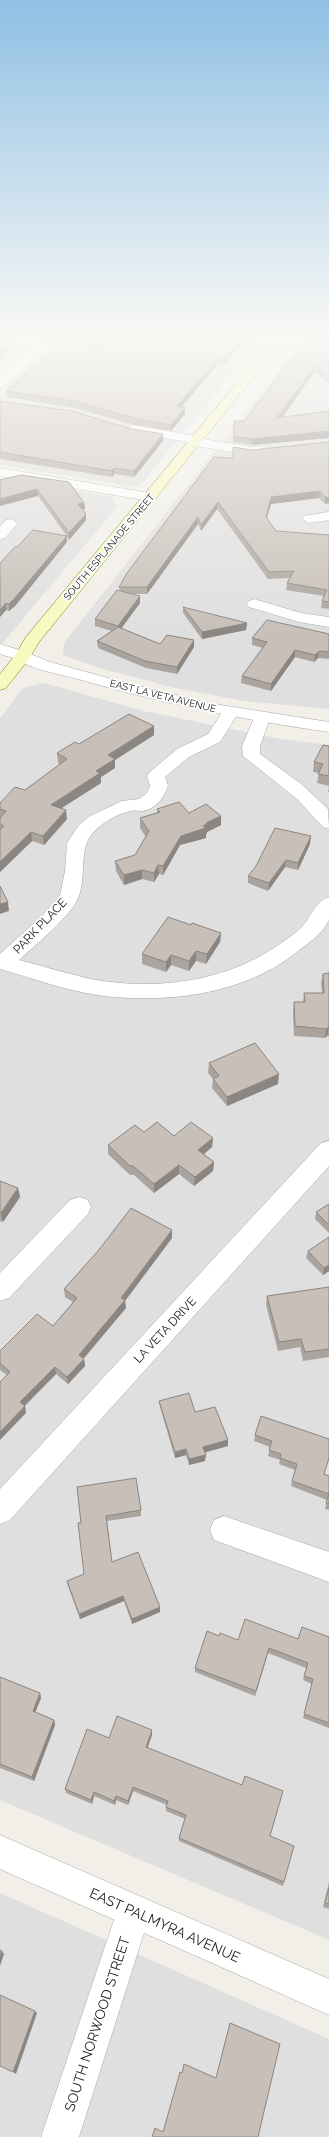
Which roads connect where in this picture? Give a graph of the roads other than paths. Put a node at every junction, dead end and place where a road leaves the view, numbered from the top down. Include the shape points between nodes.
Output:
1 (167, 436) edge
2 (200, 436) edge
3 (196, 441) junction
4 (272, 450) edge
5 (0, 472) edge
6 (150, 497) junction
7 (329, 516) edge
8 (309, 520) dead end
9 (11, 523) dead end
10 (0, 535) edge
11 (254, 604) dead end
12 (329, 622) edge
13 (0, 649) edge
14 (23, 656) junction
15 (0, 685) edge
16 (231, 712) junction
17 (262, 718) junction
18 (329, 727) edge
19 (329, 823) edge
20 (329, 904) edge
21 (2, 962) edge
22 (329, 1150) edge
23 (79, 1207) dead end
24 (0, 1290) edge
25 (0, 1510) edge
26 (224, 1530) dead end
27 (329, 1567) edge
28 (0, 1852) edge
29 (134, 1911) junction
30 (329, 1997) edge
31 (60, 2137) edge

1 - 3 street
2 - 3 main road, SOUTH ESPLANADE STREET
3 - 4 street via 252,451
3 - 6 main road, SOUTH ESPLANADE STREET
5 - 6 street
6 - 14 main road, SOUTH ESPLANADE STREET via 32,640
7 - 8 street
9 - 10 street
11 - 12 street via 300,618
13 - 14 street, EAST LA VETA AVENUE
14 - 15 main road, SOUTH ESPLANADE STREET
14 - 16 street, EAST LA VETA AVENUE via 44,665 126,688
16 - 17 street, EAST LA VETA AVENUE
16 - 21 street, PARK PLACE via 214,738 183,753 156,776 159,786 155,796 143,805 128,805 96,820 86,830 76,843 75,871 69,898 47,923
17 - 18 street, EAST LA VETA AVENUE
17 - 19 street via 251,746 252,756 288,782 314,805
20 - 21 street via 309,932 258,968 230,979 192,987 131,991 95,986
22 - 25 street, LA VETA DRIVE
23 - 24 street
26 - 27 street
28 - 29 street, EAST PALMYRA AVENUE
29 - 30 street, EAST PALMYRA AVENUE
29 - 31 street, SOUTH NORWOOD STREET

